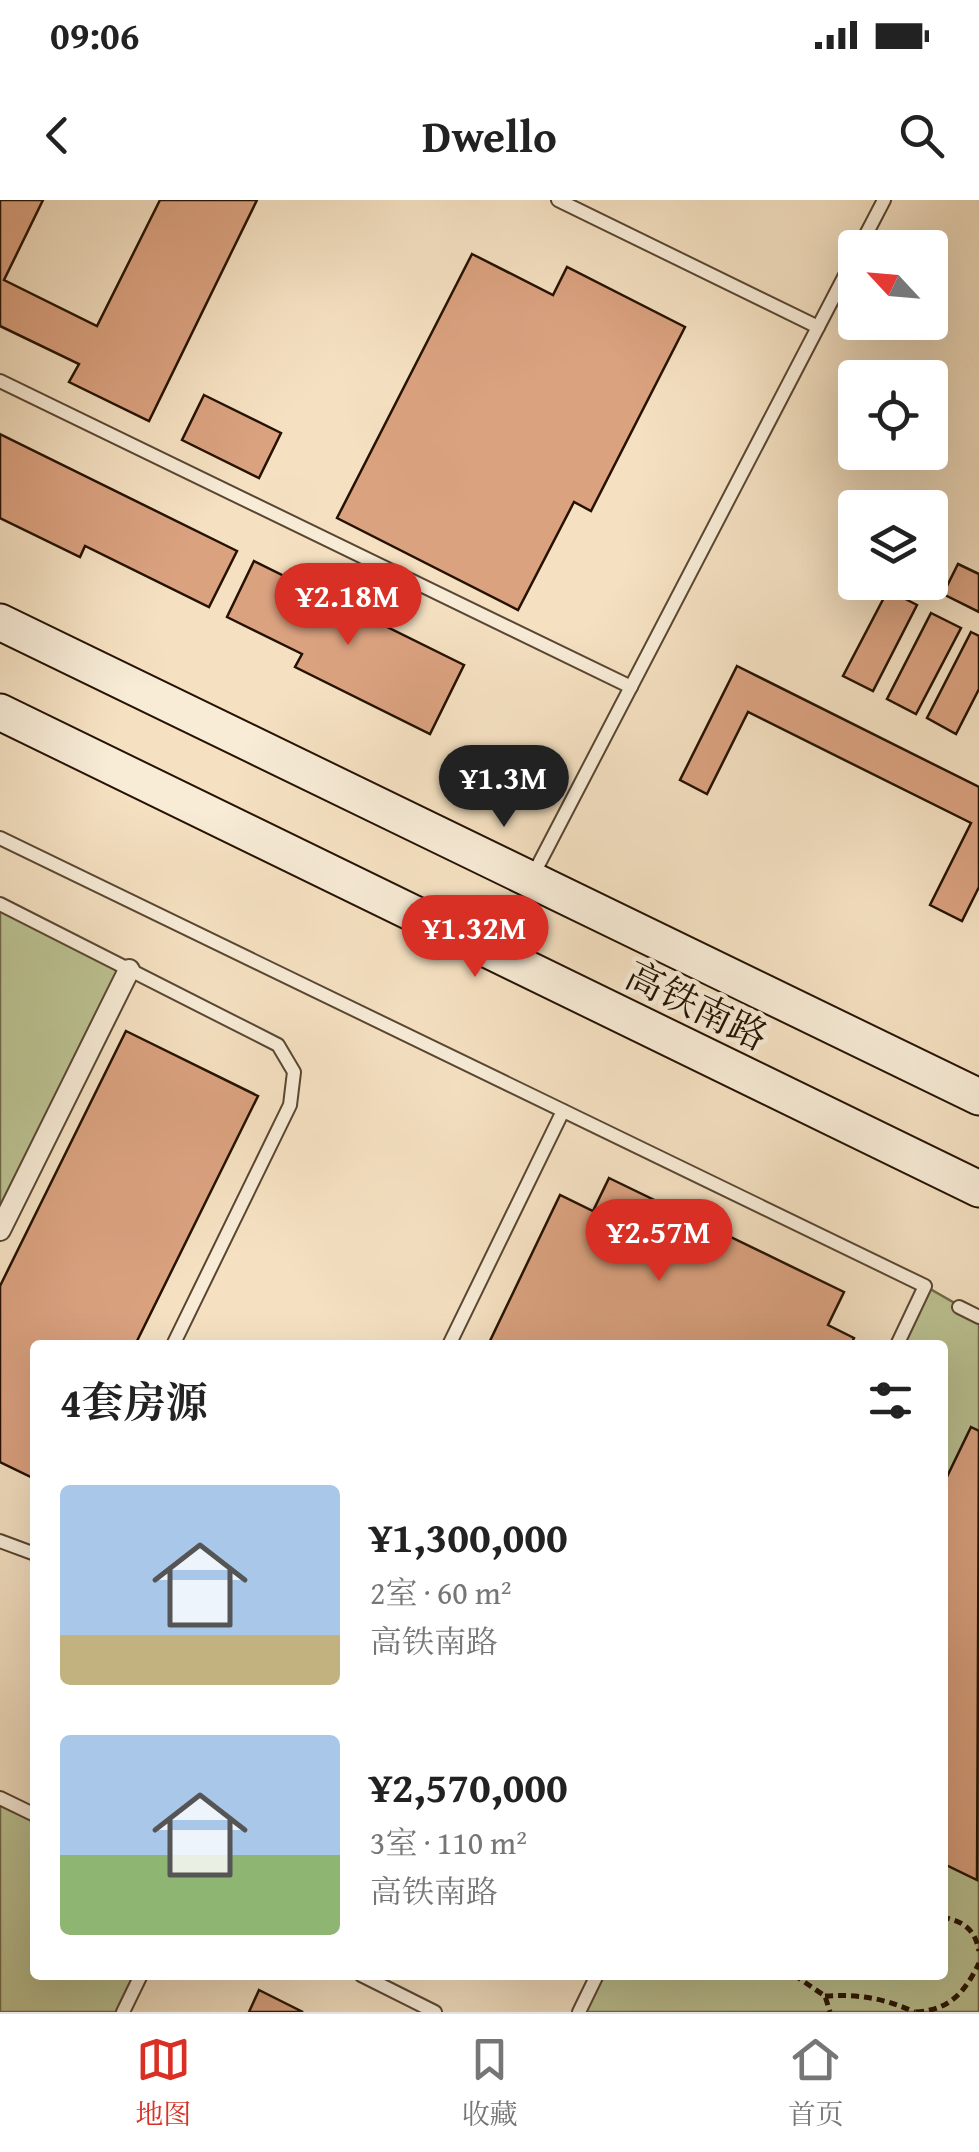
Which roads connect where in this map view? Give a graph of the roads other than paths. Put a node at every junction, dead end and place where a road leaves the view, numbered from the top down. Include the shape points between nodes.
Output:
1 (558, 200) edge
2 (884, 200) edge
3 (868, 230) edge
4 (838, 289) edge
5 (818, 327) junction
6 (0, 381) edge
7 (0, 622) edge
8 (631, 687) junction
9 (0, 712) edge
10 (0, 838) edge
11 (531, 880) junction
12 (0, 904) edge
13 (129, 970) junction
14 (979, 1097) edge
15 (563, 1111) junction
16 (979, 1190) edge
17 (0, 1230) edge
18 (958, 1307) dead end
19 (979, 1317) edge
20 (175, 1340) edge
21 (451, 1340) edge
22 (899, 1340) edge
23 (0, 1542) edge
24 (30, 1552) edge
25 (0, 1798) edge
26 (30, 1812) edge
27 (138, 1980) edge
28 (370, 1980) edge
29 (594, 1980) edge
30 (122, 2012) edge
31 (435, 2012) edge
32 (579, 2012) edge

1 - 5 lane
2 - 3 lane
4 - 5 lane
5 - 8 lane
6 - 8 lane
7 - 11 main road, 高铁南路
8 - 11 lane
9 - 16 main road, 高铁南路
10 - 15 lane
11 - 14 main road, 高铁南路
12 - 13 lane
13 - 17 street
13 - 20 lane via 278,1045 294,1072 290,1105
15 - 21 lane
15 - 22 lane via 925,1286
18 - 19 lane
23 - 24 lane
25 - 26 lane
27 - 30 lane
28 - 31 lane
29 - 32 lane

